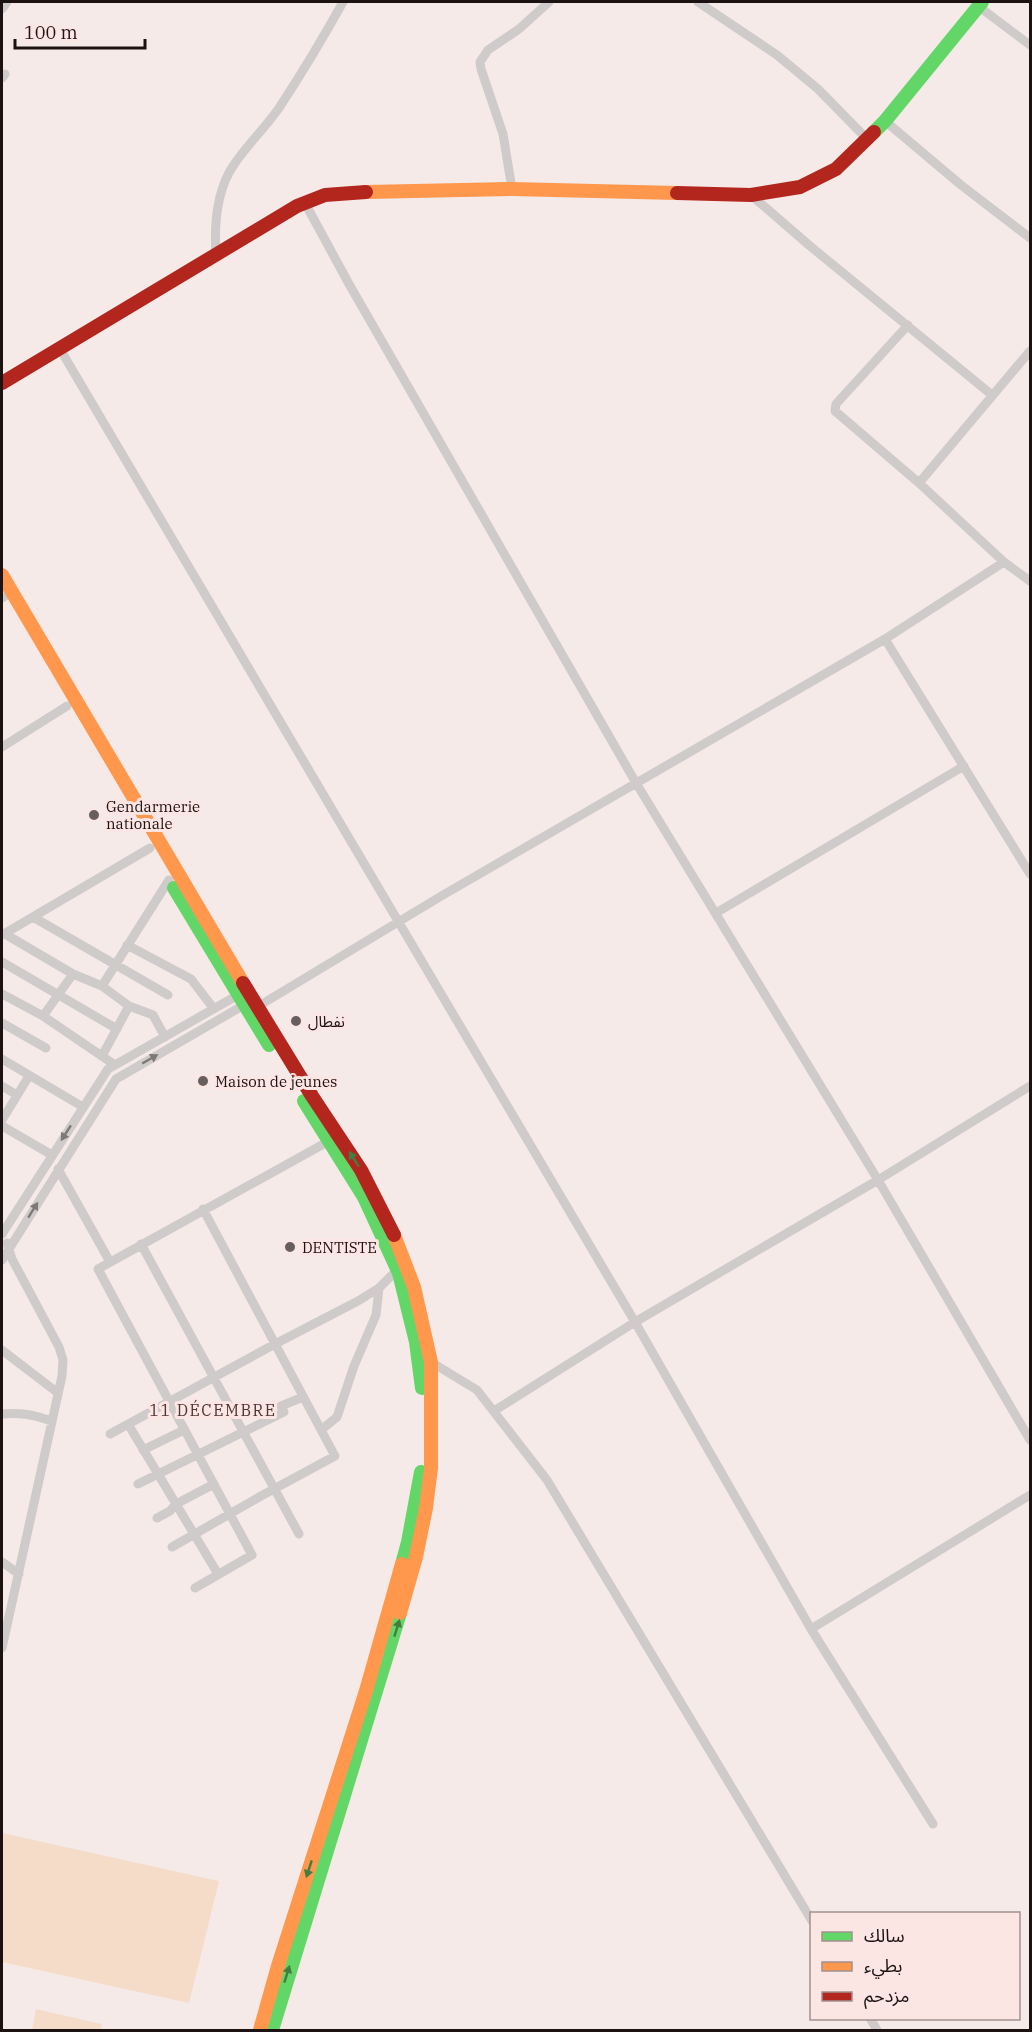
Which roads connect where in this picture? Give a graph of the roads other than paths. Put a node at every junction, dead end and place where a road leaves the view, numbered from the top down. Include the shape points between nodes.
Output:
1 (7, 2) edge
2 (343, 2) edge
3 (549, 2) edge
4 (698, 2) edge
5 (980, 4) edge
6 (2, 9) edge
7 (1030, 45) edge
8 (885, 121) junction
9 (867, 139) junction
10 (512, 189) junction
11 (751, 195) junction
12 (305, 203) junction
13 (1030, 238) edge
14 (216, 255) junction
15 (908, 325) junction
16 (60, 348) junction
17 (1030, 351) edge
18 (2, 383) edge
19 (992, 395) junction
20 (919, 483) junction
21 (1004, 562) junction
22 (2, 575) edge
23 (1030, 581) edge
24 (2, 596) edge
25 (885, 639) junction
26 (67, 706) junction
27 (2, 747) edge
28 (964, 766) junction
29 (636, 783) junction
30 (150, 848) junction
31 (1030, 874) edge
32 (169, 880) junction
33 (716, 913) junction
34 (33, 917) junction
35 (399, 921) junction
36 (3, 935) edge
37 (127, 945) junction
38 (2, 962) edge
39 (114, 965) junction
40 (73, 974) junction
41 (102, 986) junction
42 (2, 994) edge
43 (58, 995) junction
44 (168, 995) dead end
45 (246, 1003) junction
46 (129, 1006) junction
47 (214, 1010) junction
48 (43, 1017) junction
49 (2, 1023) edge
50 (117, 1029) junction
51 (165, 1037) junction
52 (46, 1048) dead end
53 (102, 1056) junction
54 (2, 1059) edge
55 (115, 1065) junction
56 (29, 1076) junction
57 (2, 1086) edge
58 (1030, 1086) edge
59 (17, 1095) junction
60 (83, 1107) junction
61 (2, 1120) edge
62 (2, 1126) edge
63 (329, 1141) junction
64 (52, 1155) junction
65 (58, 1169) junction
66 (878, 1180) junction
67 (203, 1209) junction
68 (5, 1240) edge
69 (141, 1244) junction
70 (2, 1260) edge
71 (110, 1262) junction
72 (397, 1270) junction
73 (379, 1288) junction
74 (636, 1323) junction
75 (421, 1341) junction
76 (275, 1344) junction
77 (2, 1350) edge
78 (431, 1362) junction
79 (215, 1377) junction
80 (58, 1393) junction
81 (303, 1397) junction
82 (169, 1402) junction
83 (494, 1412) junction
84 (2, 1414) edge
85 (51, 1421) junction
86 (128, 1424) junction
87 (184, 1430) junction
88 (321, 1430) junction
89 (245, 1431) junction
90 (110, 1434) dead end
91 (1030, 1440) edge
92 (143, 1450) junction
93 (198, 1455) junction
94 (158, 1475) junction
95 (138, 1484) dead end
96 (214, 1484) junction
97 (275, 1488) junction
98 (1030, 1495) edge
99 (176, 1504) junction
100 (230, 1513) junction
101 (157, 1518) dead end
102 (195, 1534) junction
103 (299, 1534) dead end
104 (172, 1547) dead end
105 (411, 1555) junction
106 (2, 1562) edge
107 (18, 1574) junction
108 (218, 1574) junction
109 (195, 1588) dead end
110 (811, 1629) junction
111 (2, 1648) edge
112 (380, 1662) junction
113 (933, 1824) dead end
114 (810, 1918) edge
115 (260, 2031) edge
116 (272, 2031) edge

1 - 6 street
2 - 14 street via 305,68 232,167 219,198 214,227
3 - 10 street via 488,50 480,62 503,134
4 - 9 street via 777,55 818,89
5 - 7 street
5 - 8 main road
8 - 9 main road
8 - 13 street
9 - 11 main road via 836,169 800,187
10 - 11 main road
10 - 12 main road via 368,192 325,195
11 - 15 street
12 - 14 main road
12 - 29 street
14 - 16 main road
15 - 19 street
15 - 20 street via 835,408
16 - 18 main road
16 - 35 street
17 - 19 street
19 - 20 street
20 - 21 street
21 - 23 street
21 - 25 street
22 - 45 main road
24 - 26 main road
25 - 28 street
25 - 29 street
26 - 27 street
26 - 30 main road
28 - 31 street
28 - 33 street
29 - 33 street
29 - 35 street
30 - 32 main road
30 - 34 street
32 - 37 street
32 - 45 main road
33 - 66 street
34 - 36 street
34 - 39 street
35 - 45 street
35 - 74 street
36 - 40 street
37 - 39 street
37 - 47 street via 191,979
38 - 43 street
39 - 41 street
39 - 44 street
40 - 41 street
40 - 43 street
41 - 46 street
42 - 48 street
43 - 48 street
43 - 50 street
45 - 47 street
45 - 63 main road
65 -> 45 street via 116,1079
75 -> 45 main road via 414,1287 389,1222 361,1170
46 - 50 street
46 - 51 street via 153,1015
47 - 51 street
48 - 53 street
49 - 52 street
50 - 53 street
51 - 55 street
53 - 55 street
54 - 56 street
55 - 60 street via 108,1069
56 - 59 street
56 - 60 street
57 - 59 street
58 - 66 street
59 - 61 street
60 -> 64 street
62 - 64 street
63 - 67 street
63 - 72 main road via 364,1197
64 - 68 street
68 -> 65 street
65 - 71 street
66 - 74 street
66 - 91 street
67 - 69 street
67 - 76 street
68 - 70 street
68 - 80 street via 59,1347 63,1360
69 - 71 street
69 - 79 street
71 - 82 street via 98,1269
72 - 73 street
72 - 75 main road
73 - 76 street
73 - 88 street via 376,1315 337,1417
74 - 83 street
74 - 110 street
75 - 78 main road
75 - 105 main road via 423,1452
76 - 79 street
76 - 81 street
77 - 80 street
78 - 83 street via 477,1390
78 - 105 main road via 431,1468 426,1508
79 - 82 street
79 - 89 street
80 - 85 street
81 - 88 street
81 - 89 street via 281,1406 284,1412
82 - 86 street
82 - 87 street
83 - 114 street via 547,1480
84 - 85 street via 33,1414
85 - 107 street
86 - 90 street
86 - 92 street
87 - 92 street
87 - 93 street
88 - 97 street via 335,1456
89 - 93 street
89 - 97 street
92 - 94 street
93 - 94 street
93 - 96 street
94 - 95 street
94 - 99 street
96 - 99 street
96 - 100 street
97 - 100 street
97 - 103 street
98 - 110 street
99 - 101 street
99 - 102 street
100 - 102 street
100 - 108 street via 252,1555
102 - 104 street
102 - 108 street
105 - 112 main road
106 - 107 street
107 - 111 street
108 - 109 street
110 - 113 street
112 -> 115 main road
116 -> 112 main road

